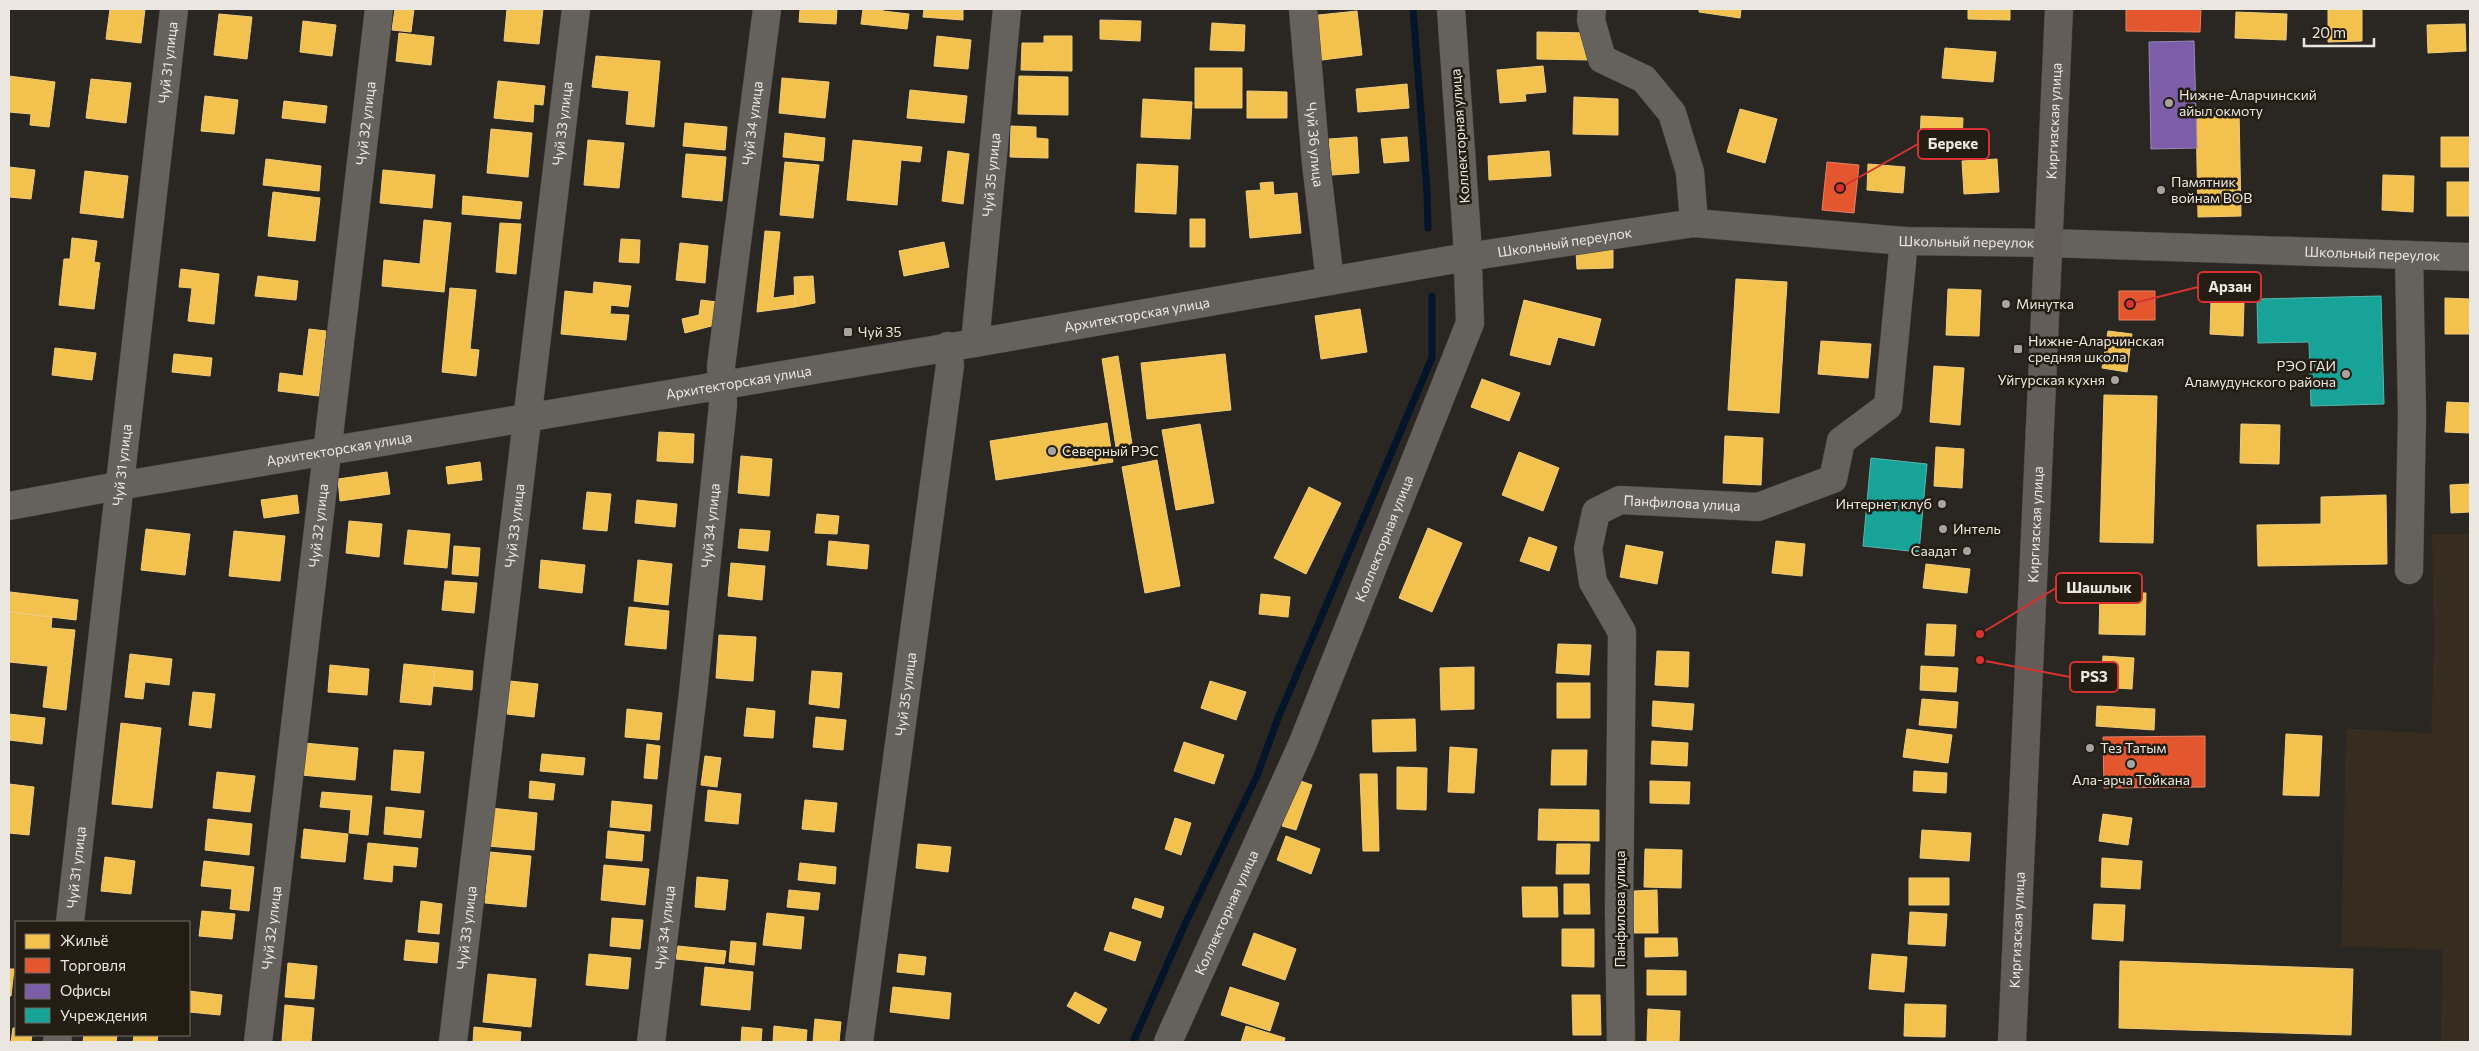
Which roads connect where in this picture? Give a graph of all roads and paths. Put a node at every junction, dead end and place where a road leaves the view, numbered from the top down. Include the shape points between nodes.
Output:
1 (174, 9) edge
2 (378, 9) edge
3 (576, 9) edge
4 (767, 9) edge
5 (1007, 9) edge
6 (1303, 9) edge
7 (1451, 9) edge
8 (1592, 9) edge
9 (2059, 9) edge
10 (1694, 222) junction
11 (1904, 242) junction
12 (2049, 243) junction
13 (2409, 255) junction
14 (2470, 256) edge
15 (1467, 257) junction
16 (1330, 281) junction
17 (975, 342) junction
18 (948, 346) junction
19 (722, 384) junction
20 (528, 416) junction
21 (328, 452) junction
22 (118, 486) junction
23 (9, 506) edge
24 (2409, 570) dead end
25 (70, 921) edge
26 (258, 1042) edge
27 (453, 1042) edge
28 (651, 1042) edge
29 (859, 1042) edge
30 (1168, 1042) edge
31 (1621, 1042) edge
32 (2012, 1042) edge

1 - 22 street, Чуй 31 улица
2 - 21 street, Чуй 32 улица
3 - 20 street, Чуй 33 улица
4 - 19 street, Чуй 34 улица via 721,366
5 - 17 street, Чуй 35 улица
6 - 16 street, Чуй 36 улица
7 - 15 street, Коллекторная улица
8 - 10 street via 1591,20 1602,59 1644,79 1672,113 1690,172
9 - 12 main road, Киргизская улица
10 - 11 street, Школьный переулок
10 - 15 street, Школьный переулок
11 - 12 street, Школьный переулок
11 - 31 street, Панфилова улица via 1888,406 1841,441 1833,479 1758,507 1620,500 1596,512 1588,549 1593,582 1622,632
12 - 13 street, Школьный переулок
12 - 32 main road, Киргизская улица
13 - 14 street, Школьный переулок
13 - 24 street via 2412,415
15 - 16 street, Архитекторская улица
15 - 30 street, Коллекторная улица via 1470,323 1302,745
16 - 17 street, Архитекторская улица
17 - 18 street, Архитекторская улица
18 - 19 street, Архитекторская улица
18 - 29 street, Чуй 35 улица via 950,365
19 - 20 street, Архитекторская улица
19 - 28 street, Чуй 34 улица via 723,405 693,693
20 - 21 street, Архитекторская улица
20 - 27 street, Чуй 33 улица
21 - 22 street, Архитекторская улица
21 - 26 street, Чуй 32 улица
22 - 23 street, Архитекторская улица
22 - 25 street, Чуй 31 улица

